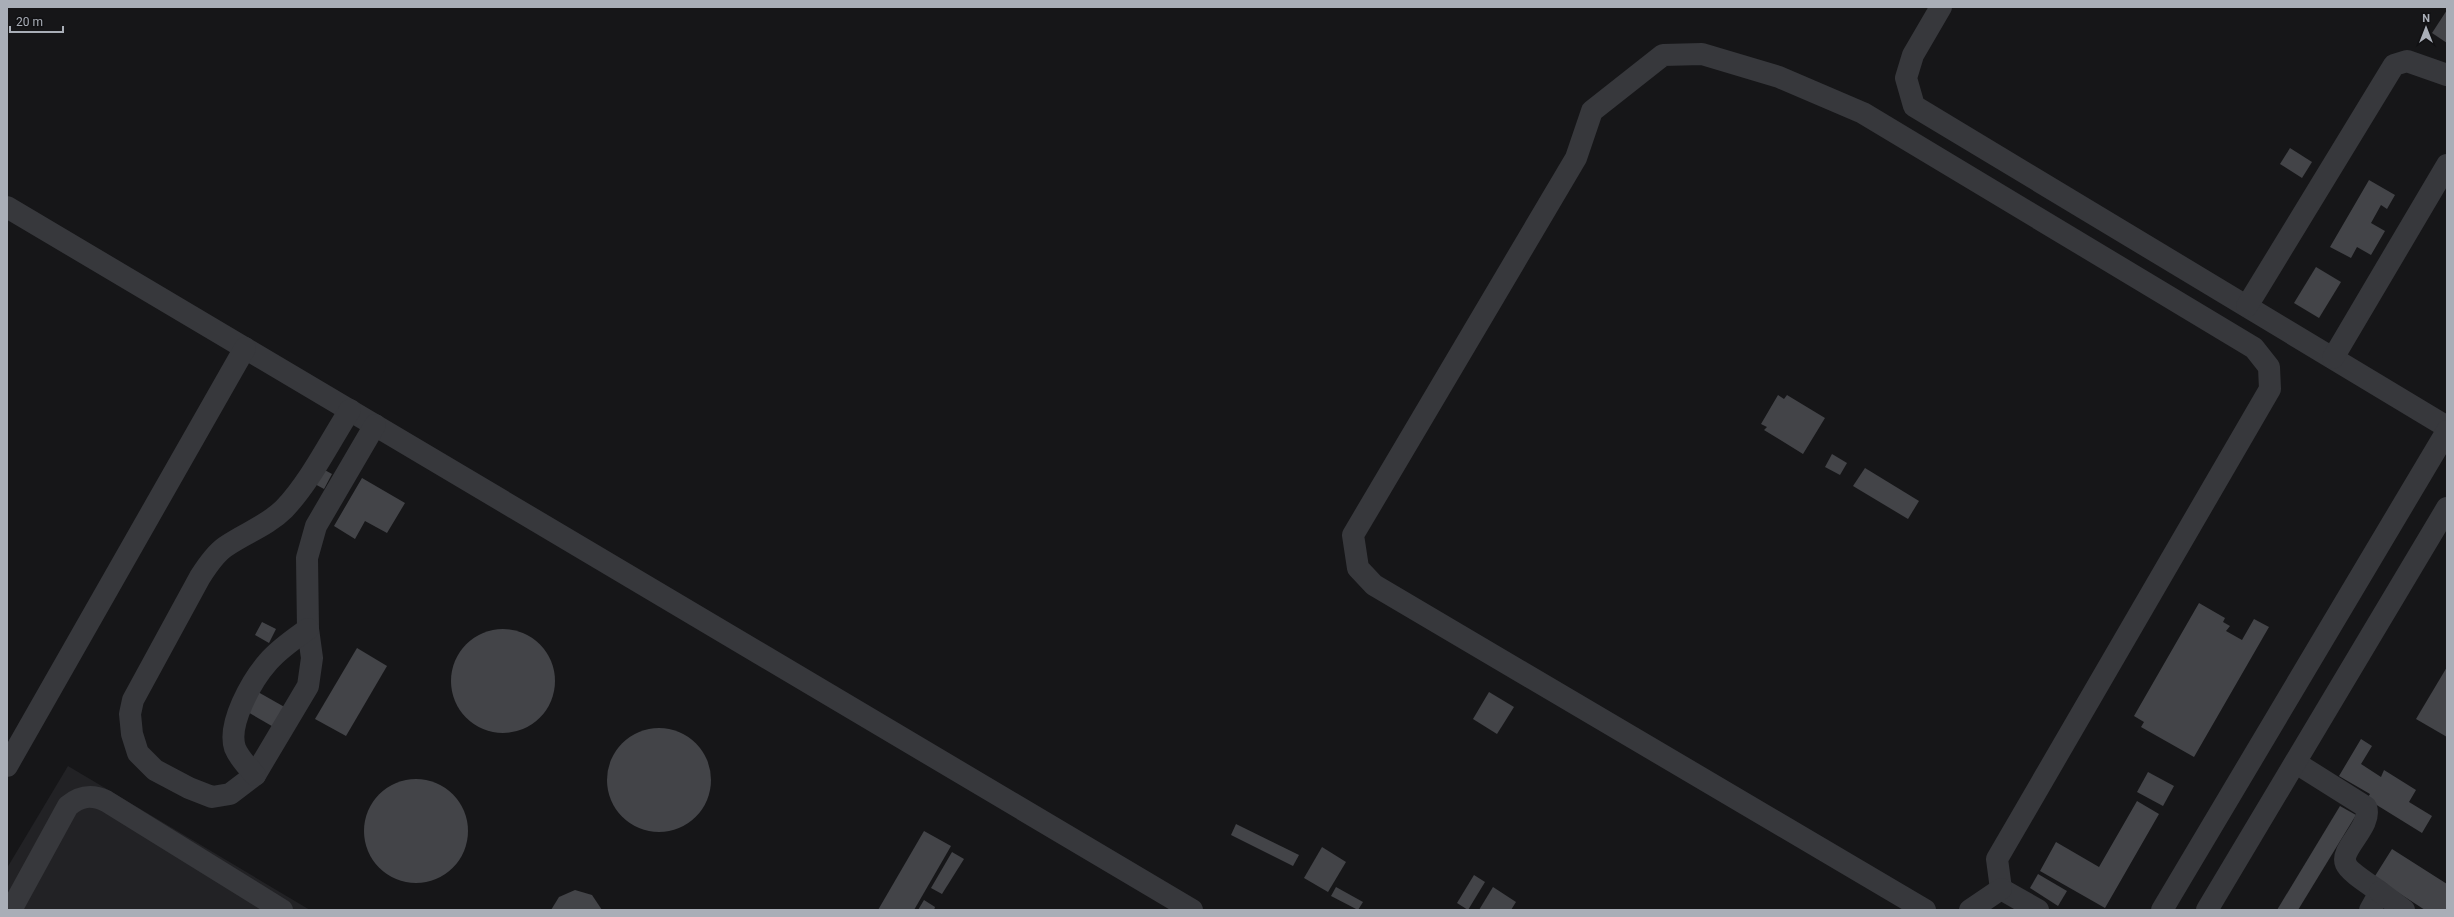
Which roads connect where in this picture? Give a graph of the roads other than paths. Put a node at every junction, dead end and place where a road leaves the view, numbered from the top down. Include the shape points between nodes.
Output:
1 (1941, 7) edge
2 (2447, 75) edge
3 (2447, 165) edge
4 (7, 207) edge
5 (2246, 306) junction
6 (245, 348) junction
7 (2333, 358) junction
8 (350, 410) junction
9 (375, 425) junction
10 (2447, 427) edge
11 (2447, 431) edge
12 (2447, 508) edge
13 (308, 629) junction
14 (2296, 763) junction
15 (7, 766) edge
16 (255, 775) junction
17 (2001, 890) junction
18 (2375, 901) edge
19 (2215, 907) edge
20 (11, 910) edge
21 (282, 910) edge
22 (1192, 910) edge
23 (1924, 910) edge
24 (1970, 910) edge
25 (2038, 910) edge
26 (2162, 910) edge
27 (2404, 910) edge

1 - 5 street via 1913,55 1906,78 1914,106
2 - 5 street via 2407,61 2394,65
3 - 7 street
4 - 6 street
5 - 7 street
6 - 8 street
6 - 15 street
7 - 10 street
8 - 9 street
8 - 16 street via 316,465 284,509 266,524 225,547 212,559 133,700 130,714 132,734 138,753 155,770 212,797 230,794
9 - 13 street via 316,526 307,558
9 - 22 street
11 - 26 street
12 - 14 street
13 - 16 street via 312,658 308,686
13 - 16 street via 267,663 236,716 233,729 235,747
14 - 18 street via 2366,807 2367,819 2346,854 2345,861
14 - 19 street
17 - 23 street via 1996,859 2270,389 2269,367 2254,348 1863,113 1779,77 1702,54 1663,55 1592,111 1576,158 1353,535 1358,568 1374,585
17 - 24 street
17 - 25 street
18 - 27 street
20 - 21 street via 68,806 78,799 90,796 106,801

